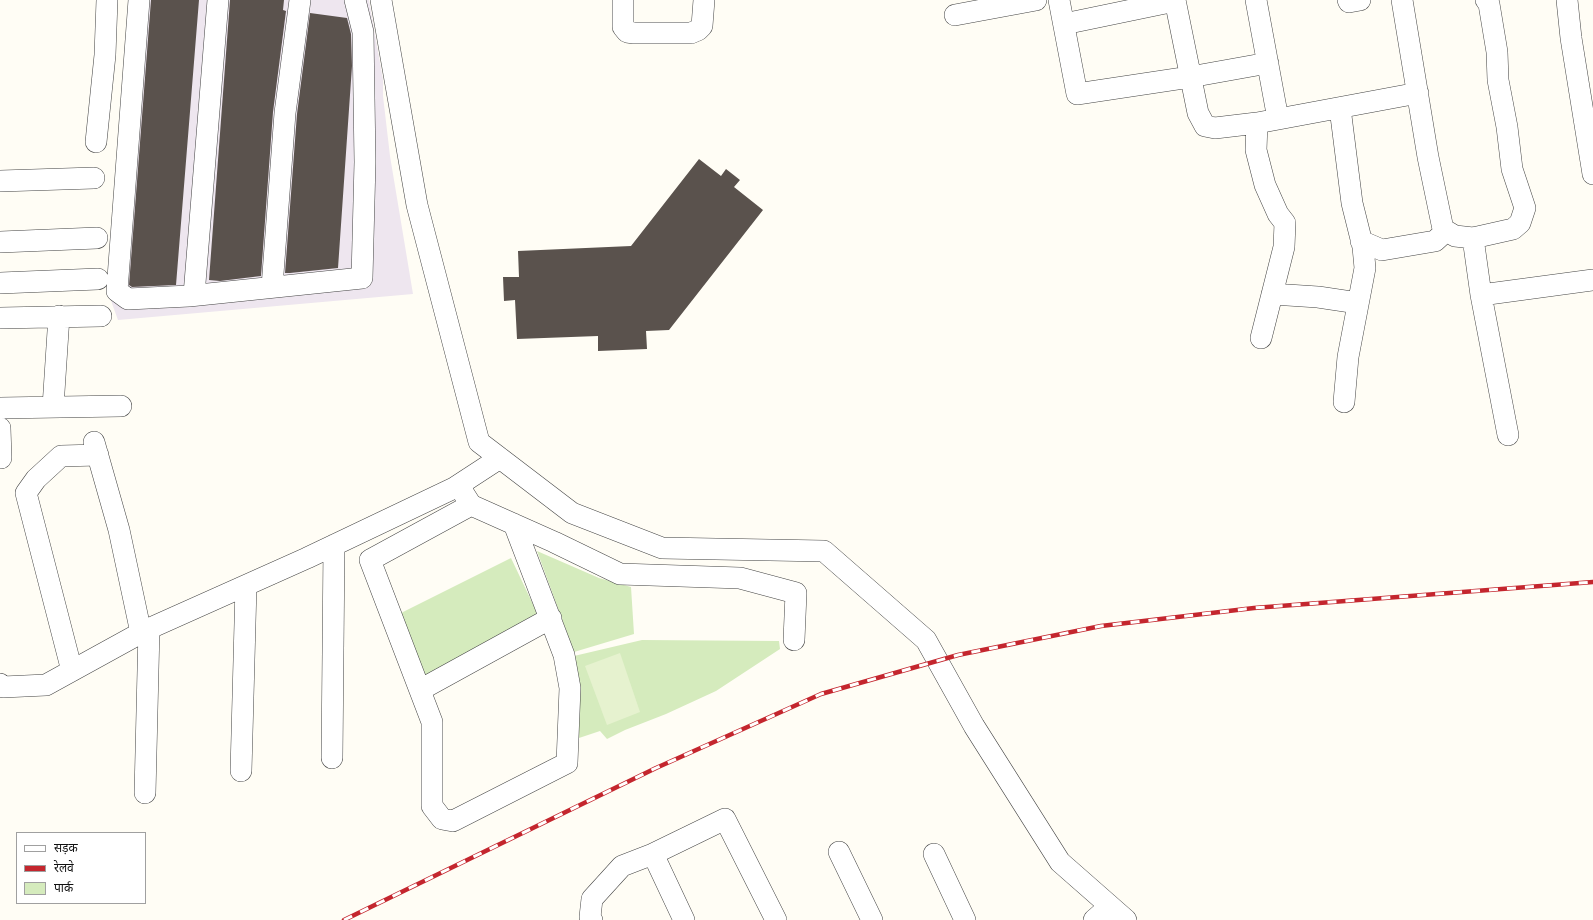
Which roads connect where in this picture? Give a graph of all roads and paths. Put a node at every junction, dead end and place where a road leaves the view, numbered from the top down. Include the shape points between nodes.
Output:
1 (107, 0) edge
2 (139, 0) edge
3 (218, 0) edge
4 (300, 0) edge
5 (355, 0) edge
6 (381, 0) edge
7 (623, 0) edge
8 (704, 0) edge
9 (1036, 0) edge
10 (1059, 0) edge
11 (1256, 0) edge
12 (1348, 0) edge
13 (1360, 0) edge
14 (1402, 0) edge
15 (1486, 0) edge
16 (1567, 0) edge
17 (1175, 1) edge
18 (975, 5) edge
19 (955, 15) dead end
20 (1064, 24) junction
21 (1268, 63) junction
22 (1190, 77) junction
23 (1418, 93) junction
24 (1340, 108) junction
25 (1278, 119) junction
26 (1257, 122) junction
27 (96, 142) dead end
28 (1593, 174) edge
29 (94, 178) dead end
30 (0, 181) edge
31 (1446, 231) junction
32 (97, 238) dead end
33 (1473, 238) junction
34 (1361, 241) junction
35 (0, 242) edge
36 (98, 279) dead end
37 (1593, 280) edge
38 (0, 282) edge
39 (272, 287) junction
40 (1272, 294) junction
41 (194, 295) junction
42 (1481, 295) junction
43 (1358, 303) junction
44 (59, 316) junction
45 (101, 316) dead end
46 (0, 318) edge
47 (1261, 338) dead end
48 (1344, 402) dead end
49 (121, 406) dead end
50 (52, 407) junction
51 (0, 408) edge
52 (0, 428) edge
53 (1508, 435) dead end
54 (1, 458) dead end
55 (500, 458) junction
56 (459, 484) junction
57 (471, 505) junction
58 (514, 524) junction
59 (334, 545) junction
60 (246, 586) junction
61 (551, 618) junction
62 (145, 631) junction
63 (794, 640) dead end
64 (72, 671) junction
65 (0, 684) edge
66 (420, 690) junction
67 (332, 758) dead end
68 (242, 771) dead end
69 (145, 793) dead end
70 (840, 852) dead end
71 (653, 854) junction
72 (934, 854) dead end
73 (1110, 906) junction
74 (592, 920) edge
75 (684, 920) edge
76 (776, 920) edge
77 (872, 920) edge
78 (965, 920) edge
79 (1094, 920) edge
80 (1126, 920) edge

1 - 27 street
2 - 41 street via 117,291 128,298
3 - 41 street
4 - 39 street via 284,113
5 - 39 street via 363,32 365,162 362,278
6 - 55 street via 417,205 478,442
7 - 8 street via 623,27 627,32 641,34 691,33 698,30 702,26
9 - 18 street
10 - 20 street
11 - 21 street
12 - 13 street
14 - 23 street
15 - 33 street via 1497,52 1498,80 1512,169 1525,208 1520,223 1513,229
16 - 28 street
17 - 20 street
17 - 22 street
18 - 19 street
20 - 22 street via 1077,94
21 - 22 street
21 - 25 street
22 - 26 street via 1198,113 1205,126 1215,128
23 - 24 street
23 - 31 street via 1428,157 1443,229
24 - 25 street
24 - 34 street via 1352,203
25 - 26 street
26 - 40 street via 1256,150 1265,185 1278,214 1285,223 1284,247
29 - 30 street
31 - 33 street via 1455,236
31 - 34 street via 1435,241 1382,250
32 - 35 street
33 - 42 street
34 - 43 street via 1365,268
36 - 38 street
37 - 42 street
39 - 41 street
40 - 43 street via 1318,296
40 - 47 street
42 - 53 street
43 - 48 street via 1348,357
44 - 45 street
44 - 46 street
44 - 50 street
49 - 50 street
50 - 51 street
52 - 54 street
55 - 56 street
55 - 73 street via 572,513 662,548 824,551 926,640 974,726 1060,862
56 - 57 street
56 - 59 street
57 - 58 street
57 - 66 street via 370,560
58 - 61 street
58 - 63 street via 620,574 740,578 796,593
59 - 60 street
59 - 67 street
60 - 62 street
60 - 68 street
61 - 66 street
61 - 66 street via 564,655 570,688 567,763 453,821 442,819 432,806 432,722
62 - 64 street
62 - 64 street via 96,448 60,456 36,478 26,493
62 - 69 street
64 - 65 street via 46,685
70 - 77 street
71 - 74 street via 622,866 592,899
71 - 75 street
71 - 76 street via 725,819
72 - 78 street
73 - 79 street
73 - 80 street

